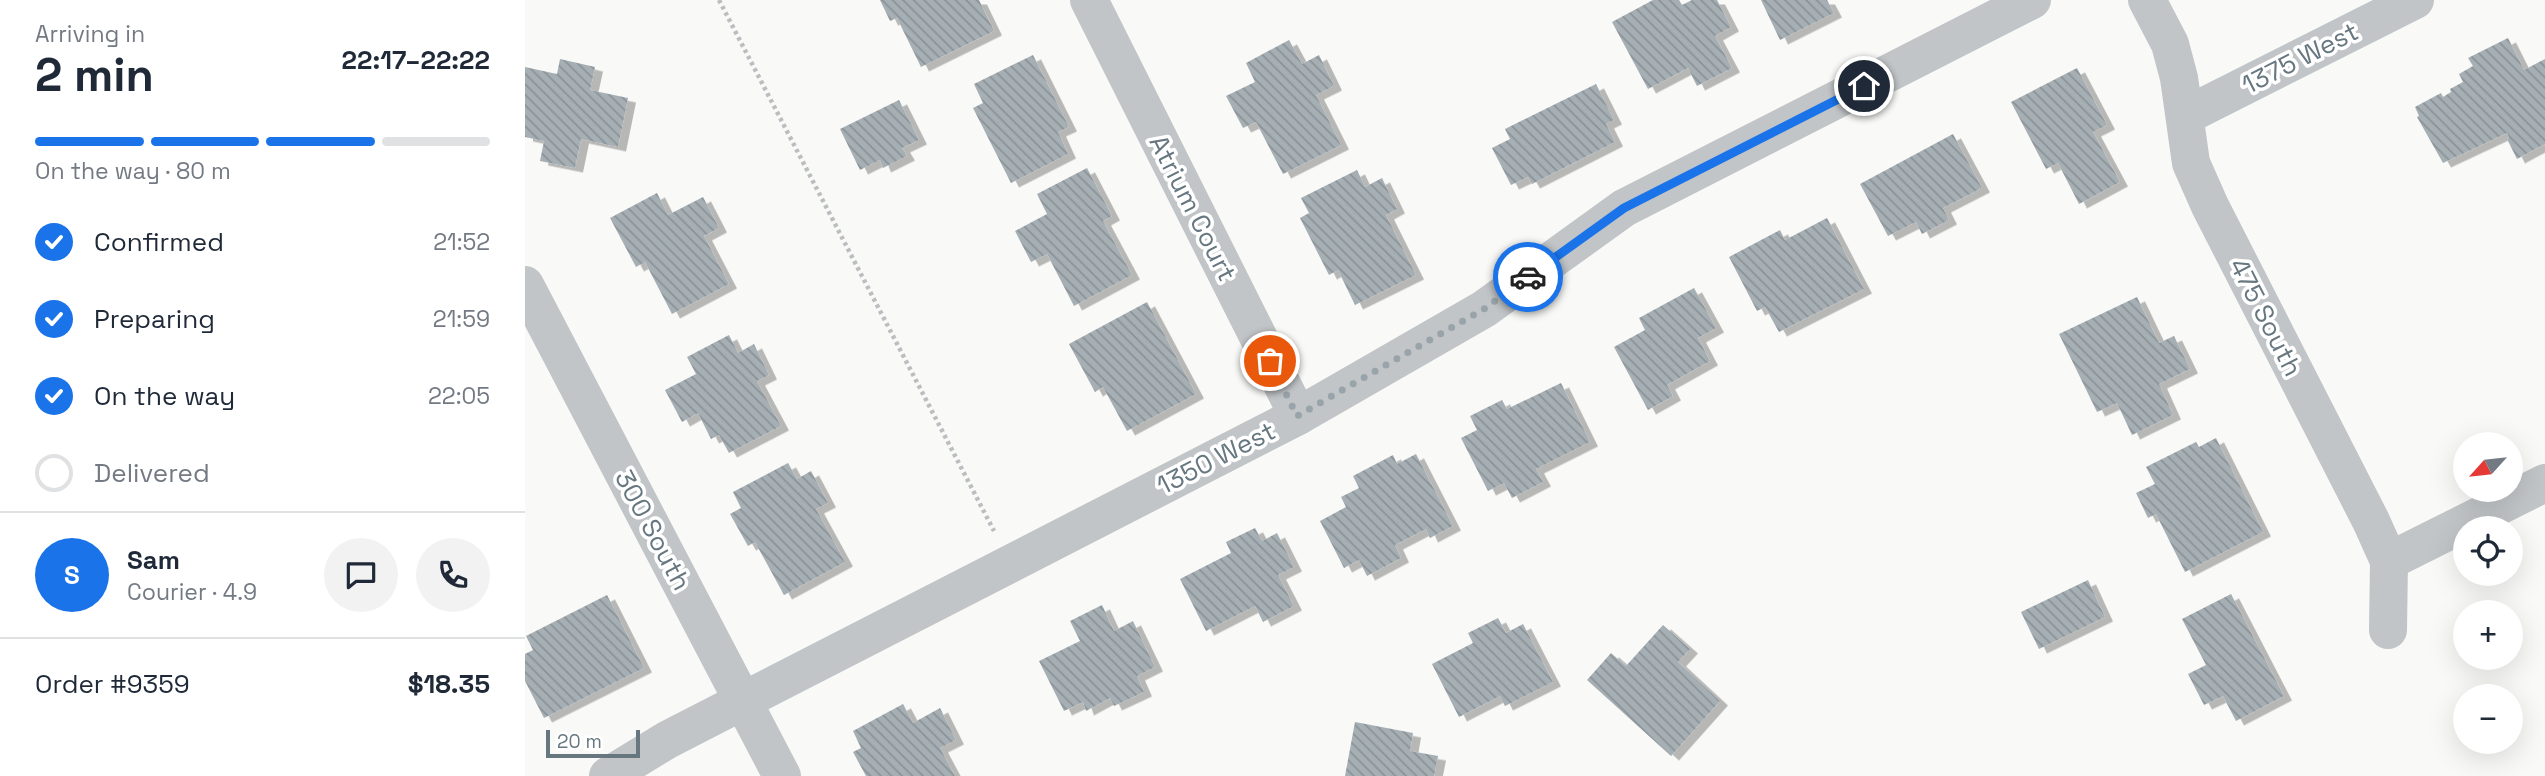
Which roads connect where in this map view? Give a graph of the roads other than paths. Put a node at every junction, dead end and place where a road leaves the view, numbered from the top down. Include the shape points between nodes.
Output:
1 (1089, 0) edge
2 (2032, 0) edge
3 (2147, 0) edge
4 (2415, 0) edge
5 (2185, 116) junction
6 (525, 285) edge
7 (1297, 416) junction
8 (2545, 482) edge
9 (2389, 561) junction
10 (2388, 630) dead end
11 (743, 701) junction
12 (608, 776) edge
13 (782, 776) edge

1 - 7 street, Atrium Court
2 - 7 street, 1350 West via 1624,208 1484,309
3 - 5 street, 475 South via 2170,44
4 - 5 street, 1375 West
5 - 9 street, 475 South via 2191,163 2210,206
6 - 11 street, 300 South
7 - 11 street, 1350 West
8 - 9 street
9 - 10 street, 475 South
11 - 12 street, 1350 West
11 - 13 street, 300 South

